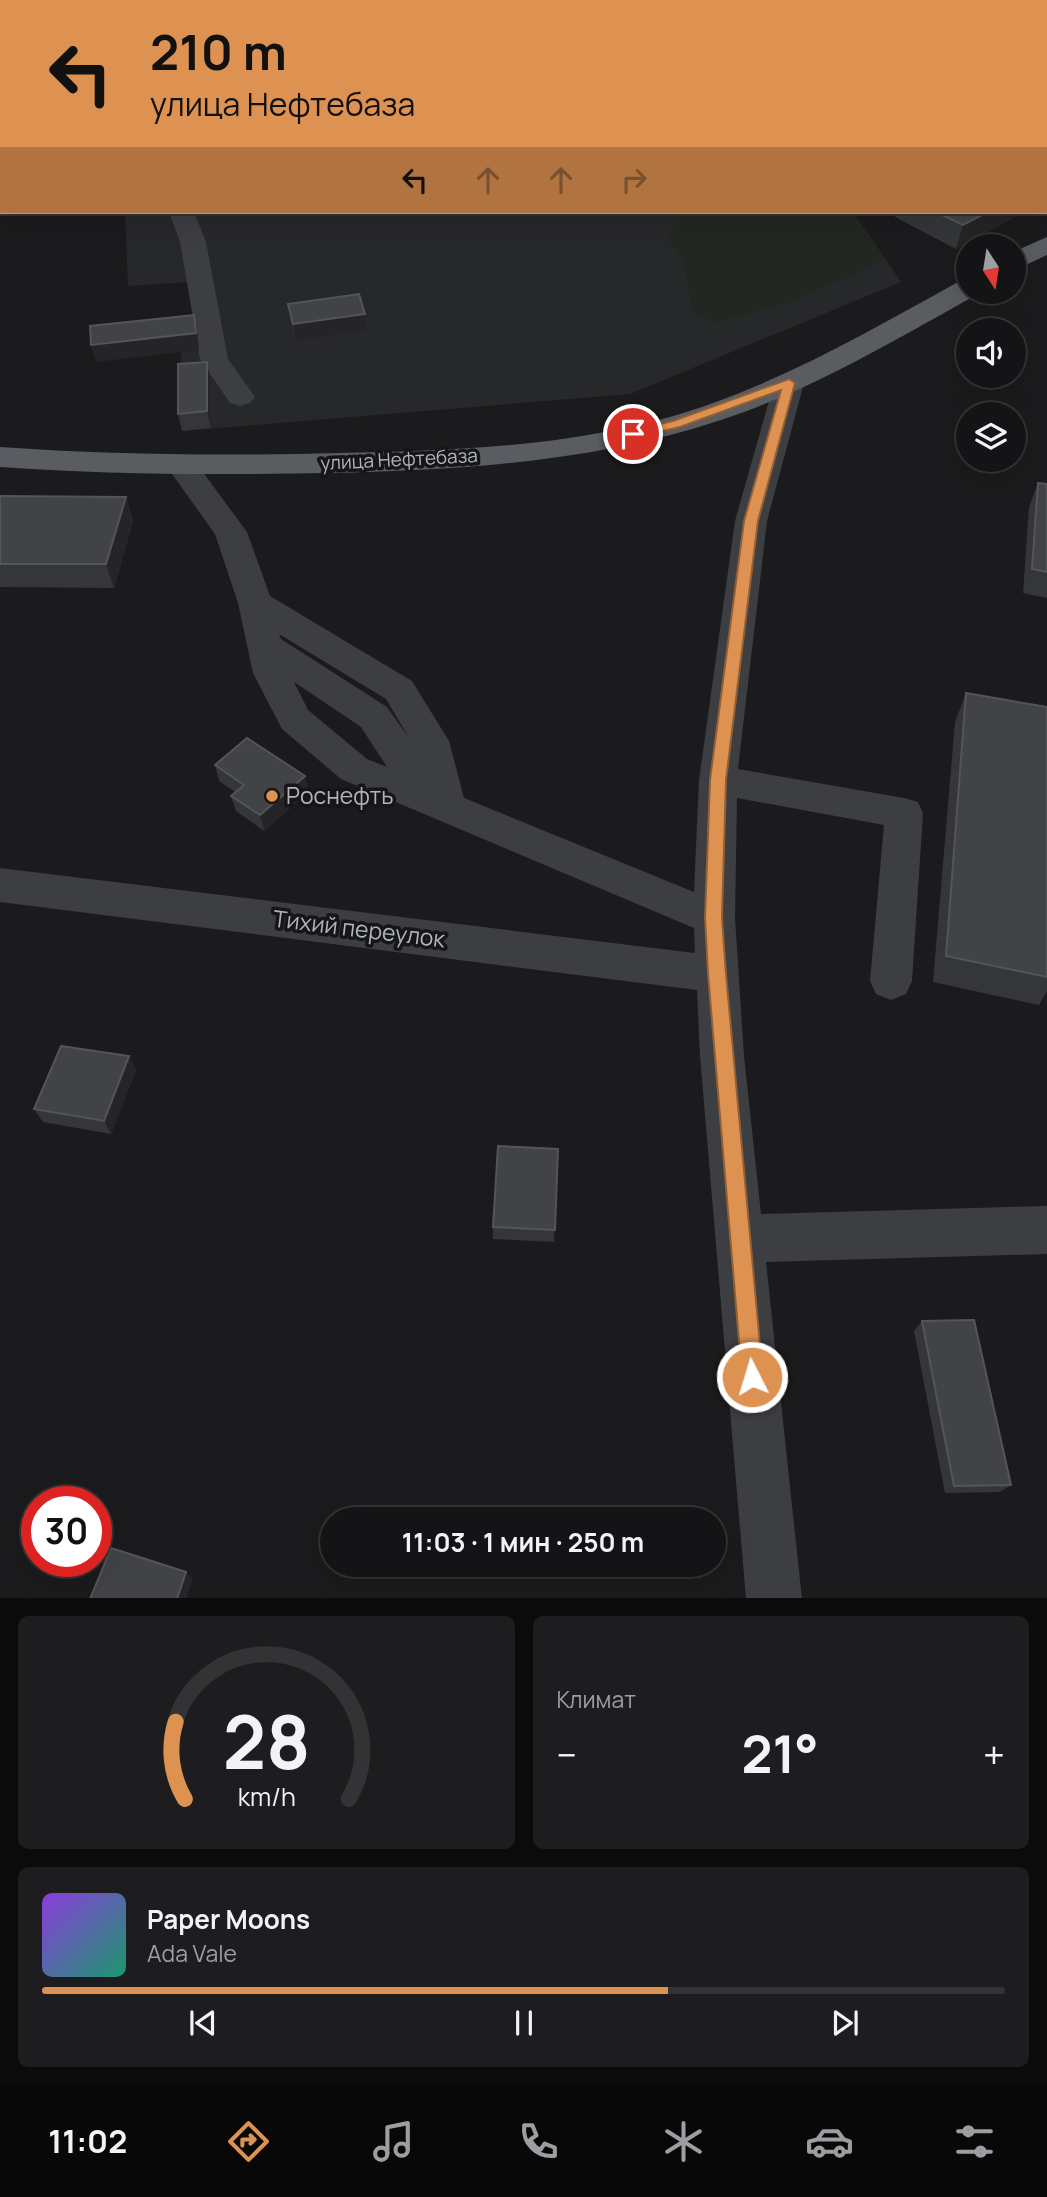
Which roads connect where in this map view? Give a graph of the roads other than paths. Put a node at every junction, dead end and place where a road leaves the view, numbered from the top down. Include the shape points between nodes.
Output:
1 (182, 214) edge
2 (1047, 245) edge
3 (1026, 256) edge
4 (956, 294) edge
5 (789, 383) junction
6 (240, 397) dead end
7 (0, 457) edge
8 (183, 467) junction
9 (255, 603) junction
10 (264, 645) junction
11 (718, 780) junction
12 (411, 793) junction
13 (447, 808) junction
14 (0, 885) edge
15 (714, 918) junction
16 (717, 974) junction
17 (891, 981) dead end
18 (1047, 1230) edge
19 (739, 1239) junction
20 (774, 1598) edge

1 - 6 street via 192,242 214,359
2 - 3 main road
4 - 5 main road, улица Нефтебаза
5 - 8 main road, улица Нефтебаза via 676,425 590,443 435,461
5 - 11 street via 751,521
7 - 8 main road, улица Нефтебаза
8 - 9 street via 231,532
9 - 10 street
9 - 13 street via 399,690 430,741
10 - 12 street via 374,717 405,761
10 - 12 street via 271,673 295,719 354,769
11 - 15 street
11 - 17 street via 904,813
12 - 13 street
13 - 15 street
14 - 16 street, Тихий переулок
15 - 16 street
16 - 19 street
18 - 19 street
19 - 20 street

